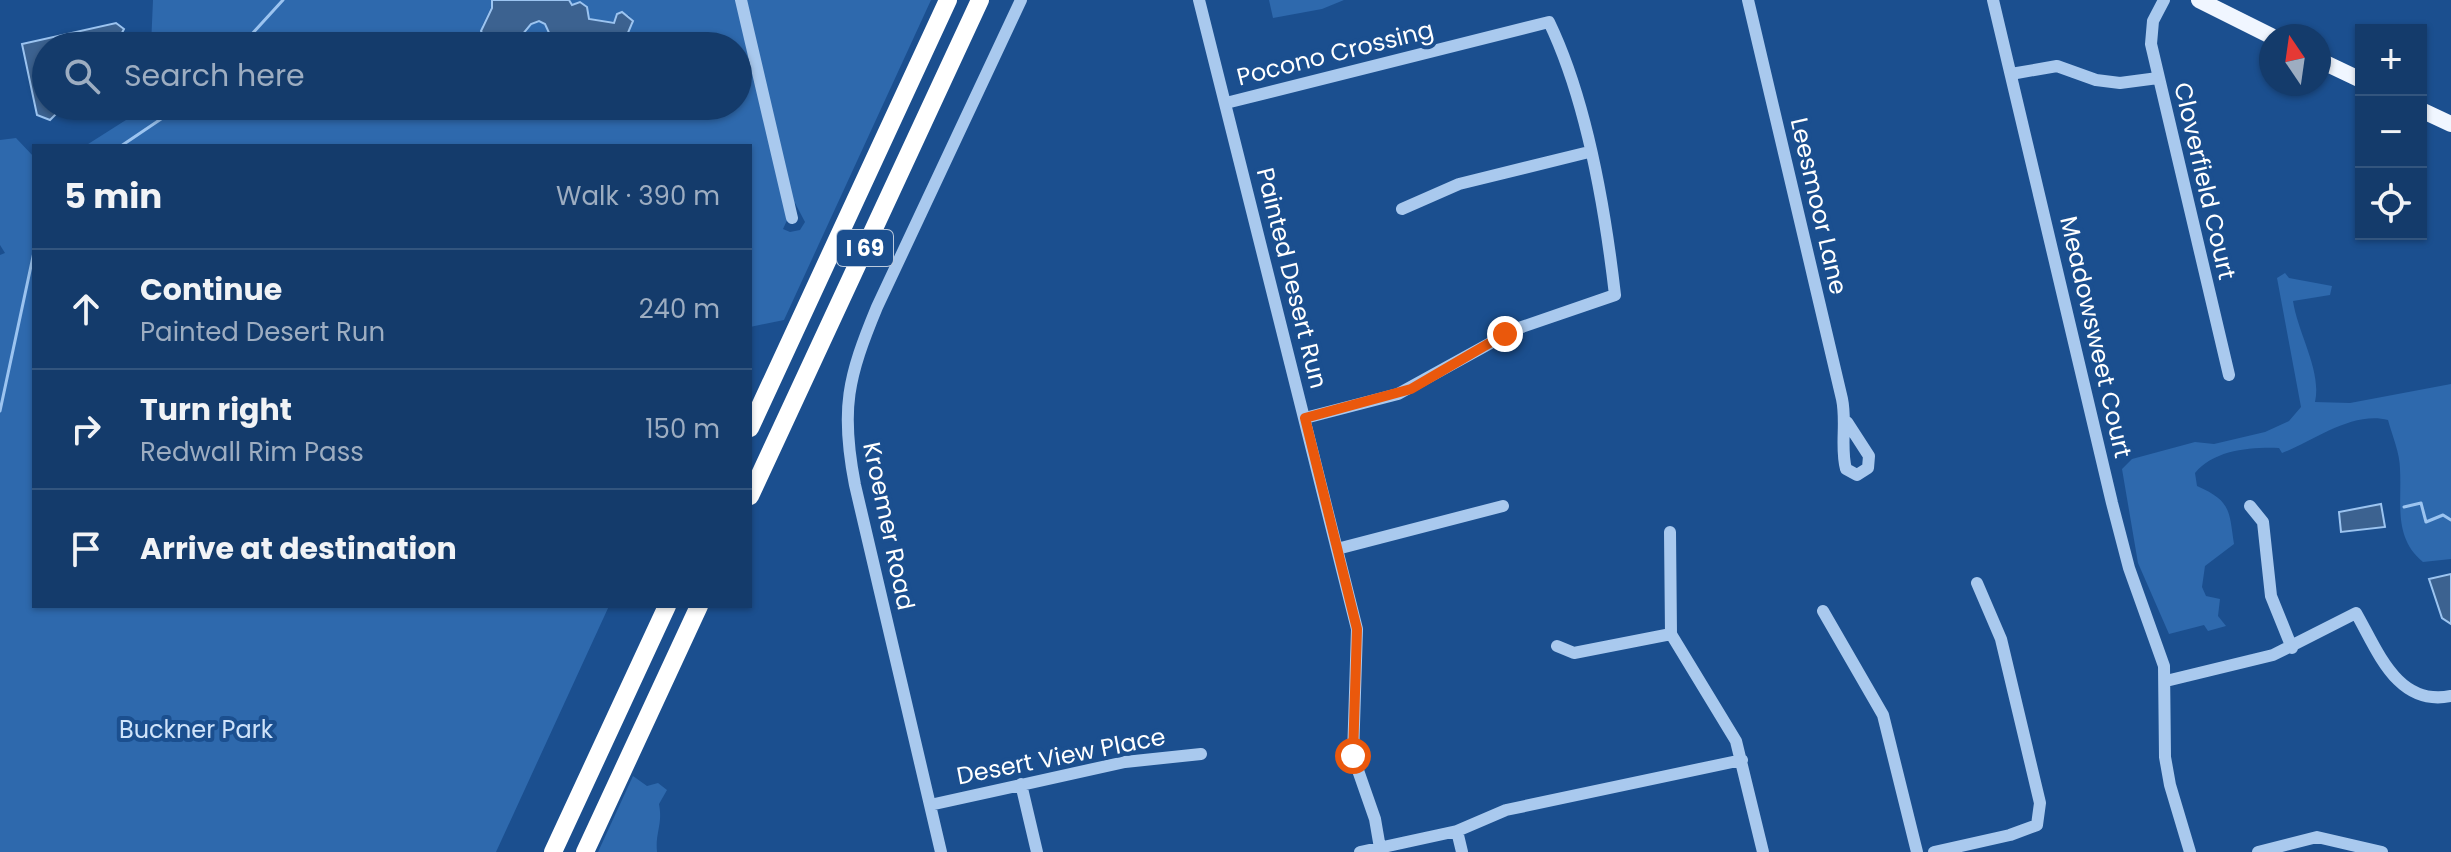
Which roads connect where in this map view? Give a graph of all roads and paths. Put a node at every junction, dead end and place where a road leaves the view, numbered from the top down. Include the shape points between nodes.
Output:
1 (741, 0) edge
2 (948, 0) edge
3 (980, 0) edge
4 (1021, 0) edge
5 (1199, 0) edge
6 (1748, 0) edge
7 (1993, 0) edge
8 (2164, 0) edge
9 (2199, 0) edge
10 (2259, 30) edge
11 (748, 32) edge
12 (752, 47) edge
13 (2331, 66) edge
14 (2011, 74) junction
15 (2355, 77) edge
16 (2158, 78) junction
17 (1226, 103) junction
18 (2427, 113) edge
19 (2451, 124) edge
20 (1589, 152) junction
21 (1402, 209) dead end
22 (792, 218) dead end
23 (2229, 375) dead end
24 (1305, 418) junction
25 (1847, 422) dead end
26 (752, 424) edge
27 (752, 492) edge
28 (1503, 506) dead end
29 (2250, 506) dead end
30 (1670, 532) dead end
31 (1337, 549) junction
32 (1977, 583) dead end
33 (666, 608) edge
34 (698, 608) edge
35 (1823, 611) dead end
36 (1671, 634) junction
37 (1557, 646) dead end
38 (2292, 648) junction
39 (2166, 681) junction
40 (2451, 696) edge
41 (1201, 754) dead end
42 (1742, 760) junction
43 (1021, 784) junction
44 (930, 805) junction
45 (1457, 831) junction
46 (1380, 848) junction
47 (553, 852) edge
48 (585, 852) edge
49 (941, 852) edge
50 (1037, 852) edge
51 (1360, 852) edge
52 (1462, 852) edge
53 (1763, 852) edge
54 (1917, 852) edge
55 (1934, 852) edge
56 (2190, 852) edge
57 (2258, 852) edge
58 (2382, 852) edge

1 - 11 street
2 - 26 highway, I 69
3 - 27 highway, I 69
4 - 44 street, Kroemer Road via 858,353 847,397 846,432 855,485
5 - 17 street, Painted Desert Run
6 - 25 street, Leesmoor Lane
7 - 14 street, Meadowsweet Court
8 - 16 street, Cloverfield Court via 2150,33
9 - 10 main road
12 - 22 street
13 - 15 main road
14 - 16 street via 2057,66 2120,83
14 - 39 street, Meadowsweet Court via 2112,503
16 - 23 street, Cloverfield Court
17 - 20 street, Pocono Crossing via 1549,22 1565,56
17 - 24 street, Painted Desert Run
18 - 19 main road
20 - 21 street via 1459,184
20 - 24 street via 1609,233 1615,295 1516,329 1398,394
24 - 31 street, Painted Desert Run
28 - 31 street
29 - 38 street via 2263,522 2271,596
30 - 36 street
31 - 46 street, Painted Desert Run via 1357,629 1353,756
32 - 55 street via 2001,639 2040,803 2037,825
33 - 47 highway
34 - 48 highway
35 - 54 street via 1883,715
36 - 37 street via 1574,653
36 - 42 street via 1736,741
38 - 39 street
38 - 40 street via 2356,613 2402,686 2415,694
39 - 56 street, Meadowsweet Court via 2165,757
41 - 43 street, Desert View Place via 1125,762
42 - 45 street via 1506,810
42 - 53 street
43 - 44 street, Desert View Place
43 - 50 street
44 - 49 street, Kroemer Road
45 - 46 street
45 - 52 street
46 - 51 street
57 - 58 street via 2317,837

